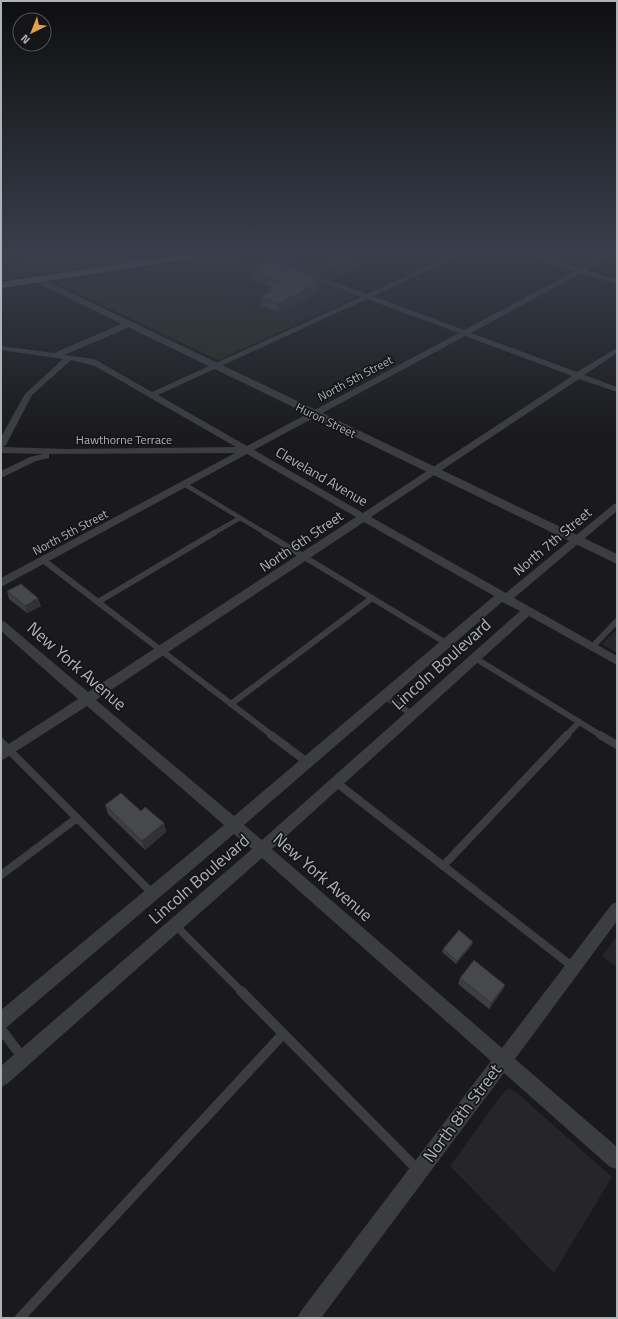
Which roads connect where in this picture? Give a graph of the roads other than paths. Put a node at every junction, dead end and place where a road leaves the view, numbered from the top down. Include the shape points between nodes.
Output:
1 (107, 314) edge
2 (329, 314) edge
3 (414, 314) edge
4 (502, 314) edge
5 (129, 324) junction
6 (466, 333) junction
7 (1, 348) edge
8 (617, 350) edge
9 (55, 356) junction
10 (69, 358) junction
11 (214, 366) junction
12 (579, 376) junction
13 (617, 390) edge
14 (151, 395) junction
15 (314, 414) junction
16 (1, 445) edge
17 (1, 450) edge
18 (247, 450) junction
19 (67, 452) junction
20 (433, 471) junction
21 (1, 475) edge
22 (184, 484) junction
23 (617, 506) edge
24 (363, 517) junction
25 (240, 518) junction
26 (576, 540) junction
27 (303, 557) junction
28 (44, 560) junction
29 (617, 560) edge
30 (1, 583) edge
31 (503, 597) junction
32 (372, 598) junction
33 (98, 602) junction
34 (527, 611) junction
35 (617, 621) edge
36 (1, 625) edge
37 (446, 643) junction
38 (592, 647) junction
39 (161, 651) junction
40 (474, 658) junction
41 (617, 661) edge
42 (384, 696) junction
43 (87, 700) junction
44 (231, 704) junction
45 (412, 714) junction
46 (579, 722) junction
47 (1, 742) edge
48 (617, 745) edge
49 (5, 753) edge
50 (307, 762) junction
51 (337, 783) junction
52 (77, 818) junction
53 (234, 825) junction
54 (261, 848) junction
55 (443, 866) junction
56 (1, 875) edge
57 (153, 894) junction
58 (617, 909) edge
59 (175, 925) junction
60 (573, 967) junction
61 (1, 1021) edge
62 (1, 1029) edge
63 (283, 1034) junction
64 (23, 1058) junction
65 (502, 1060) junction
66 (1, 1078) edge
67 (617, 1160) edge
68 (419, 1171) junction
69 (20, 1318) edge
70 (308, 1318) edge

1 - 5 street, Huron Street
2 - 11 street
3 - 6 street
4 - 6 street, North 5th Street
5 - 9 street
5 - 11 street, Huron Street
6 - 12 street
6 - 15 street, North 5th Street
7 - 9 street, Cleveland Avenue
8 - 12 street, North 6th Street
9 - 10 street, Cleveland Avenue
10 - 14 street, Cleveland Avenue via 98,364
10 - 16 street via 29,394
11 - 14 street
11 - 15 street, Huron Street
12 - 13 street
12 - 20 street, North 6th Street
14 - 18 street, Cleveland Avenue
15 - 18 street, North 5th Street
15 - 20 street, Huron Street
17 - 19 street, Hawthorne Terrace
18 - 19 street, Hawthorne Terrace
18 - 22 street, North 5th Street
18 - 24 street, Cleveland Avenue
19 - 21 street via 33,459
20 - 24 street, North 6th Street
20 - 26 street, Huron Street
22 - 25 lane
22 - 28 street, North 5th Street
23 - 26 street, North 7th Street
24 - 27 street, North 6th Street
24 - 31 street, Cleveland Avenue
25 - 27 lane
25 - 33 lane
26 - 29 street, Huron Street
26 - 31 street, North 7th Street
27 - 32 lane
27 - 39 street, North 6th Street
28 - 30 street, North 5th Street
28 - 33 lane
31 - 34 street, Cleveland Avenue
31 - 37 street, Lincoln Boulevard
32 - 37 lane
32 - 44 lane
33 - 39 lane
34 - 38 street, Cleveland Avenue
34 - 40 street, Lincoln Boulevard
35 - 38 lane
36 - 43 street, New York Avenue
37 - 42 street, Lincoln Boulevard
38 - 41 street, Cleveland Avenue
39 - 43 street, North 6th Street
39 - 44 lane
40 - 45 street, Lincoln Boulevard
40 - 46 lane
42 - 45 lane
42 - 50 street, Lincoln Boulevard
43 - 49 street, North 6th Street
43 - 53 street, New York Avenue
44 - 50 lane
45 - 51 street, Lincoln Boulevard
46 - 48 lane
46 - 55 lane
47 - 49 lane
49 - 52 lane
50 - 53 street, Lincoln Boulevard
51 - 54 street, Lincoln Boulevard
51 - 55 lane
52 - 56 lane
52 - 57 lane
53 - 54 street, New York Avenue
53 - 57 street, Lincoln Boulevard
54 - 59 street, Lincoln Boulevard
54 - 65 street, New York Avenue
55 - 60 lane
57 - 61 street, Lincoln Boulevard
58 - 60 street, North 8th Street
59 - 63 lane
59 - 64 street, Lincoln Boulevard
60 - 65 street, North 8th Street
62 - 64 lane
63 - 68 lane
63 - 69 lane
64 - 66 street, Lincoln Boulevard
65 - 67 street, New York Avenue
65 - 68 street, North 8th Street
68 - 70 street, North 8th Street

